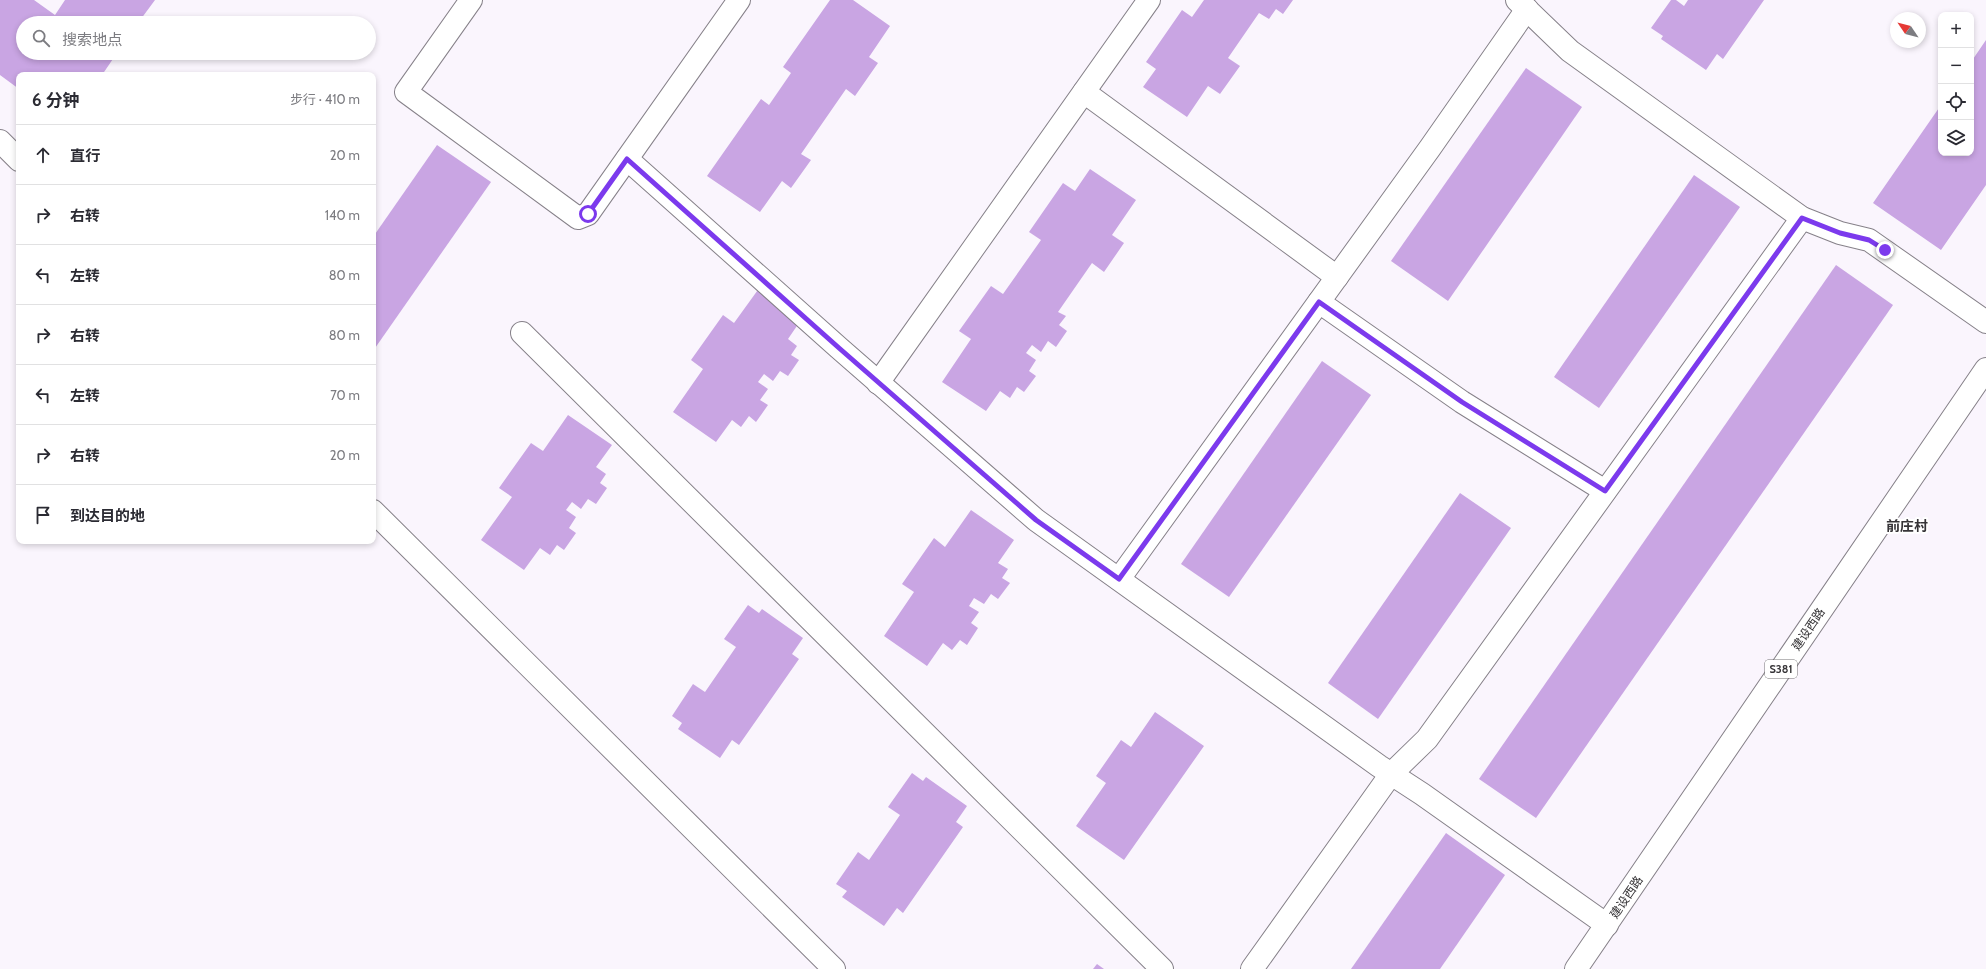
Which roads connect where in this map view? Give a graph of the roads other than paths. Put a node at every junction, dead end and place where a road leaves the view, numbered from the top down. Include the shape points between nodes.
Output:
1 (471, 0) edge
2 (739, 0) edge
3 (1149, 0) edge
4 (1522, 4) edge
5 (1084, 92) junction
6 (0, 141) edge
7 (16, 157) edge
8 (627, 159) junction
9 (1802, 218) junction
10 (1337, 276) junction
11 (1319, 302) junction
12 (1986, 322) edge
13 (522, 333) dead end
14 (1986, 369) edge
15 (878, 382) junction
16 (1605, 491) junction
17 (376, 514) edge
18 (1119, 579) junction
19 (1392, 774) junction
20 (1606, 925) junction
21 (834, 969) edge
22 (1162, 969) edge
23 (1252, 969) edge
24 (1576, 969) edge

1 - 8 main road via 406,92 578,218 588,214
2 - 8 main road
3 - 5 main road
4 - 9 main road via 1570,51
4 - 10 main road
5 - 10 main road
5 - 15 main road
6 - 7 main road
8 - 15 main road
9 - 12 main road via 1840,233 1869,240
9 - 16 main road
10 - 11 main road
11 - 16 main road via 1462,402
11 - 18 main road
13 - 22 main road
14 - 20 main road, 建设西路 / S381
15 - 18 main road via 1036,520
16 - 19 main road via 1427,739
17 - 21 main road
18 - 19 main road
19 - 20 main road
19 - 23 main road
20 - 24 main road, 建设西路 / S381

